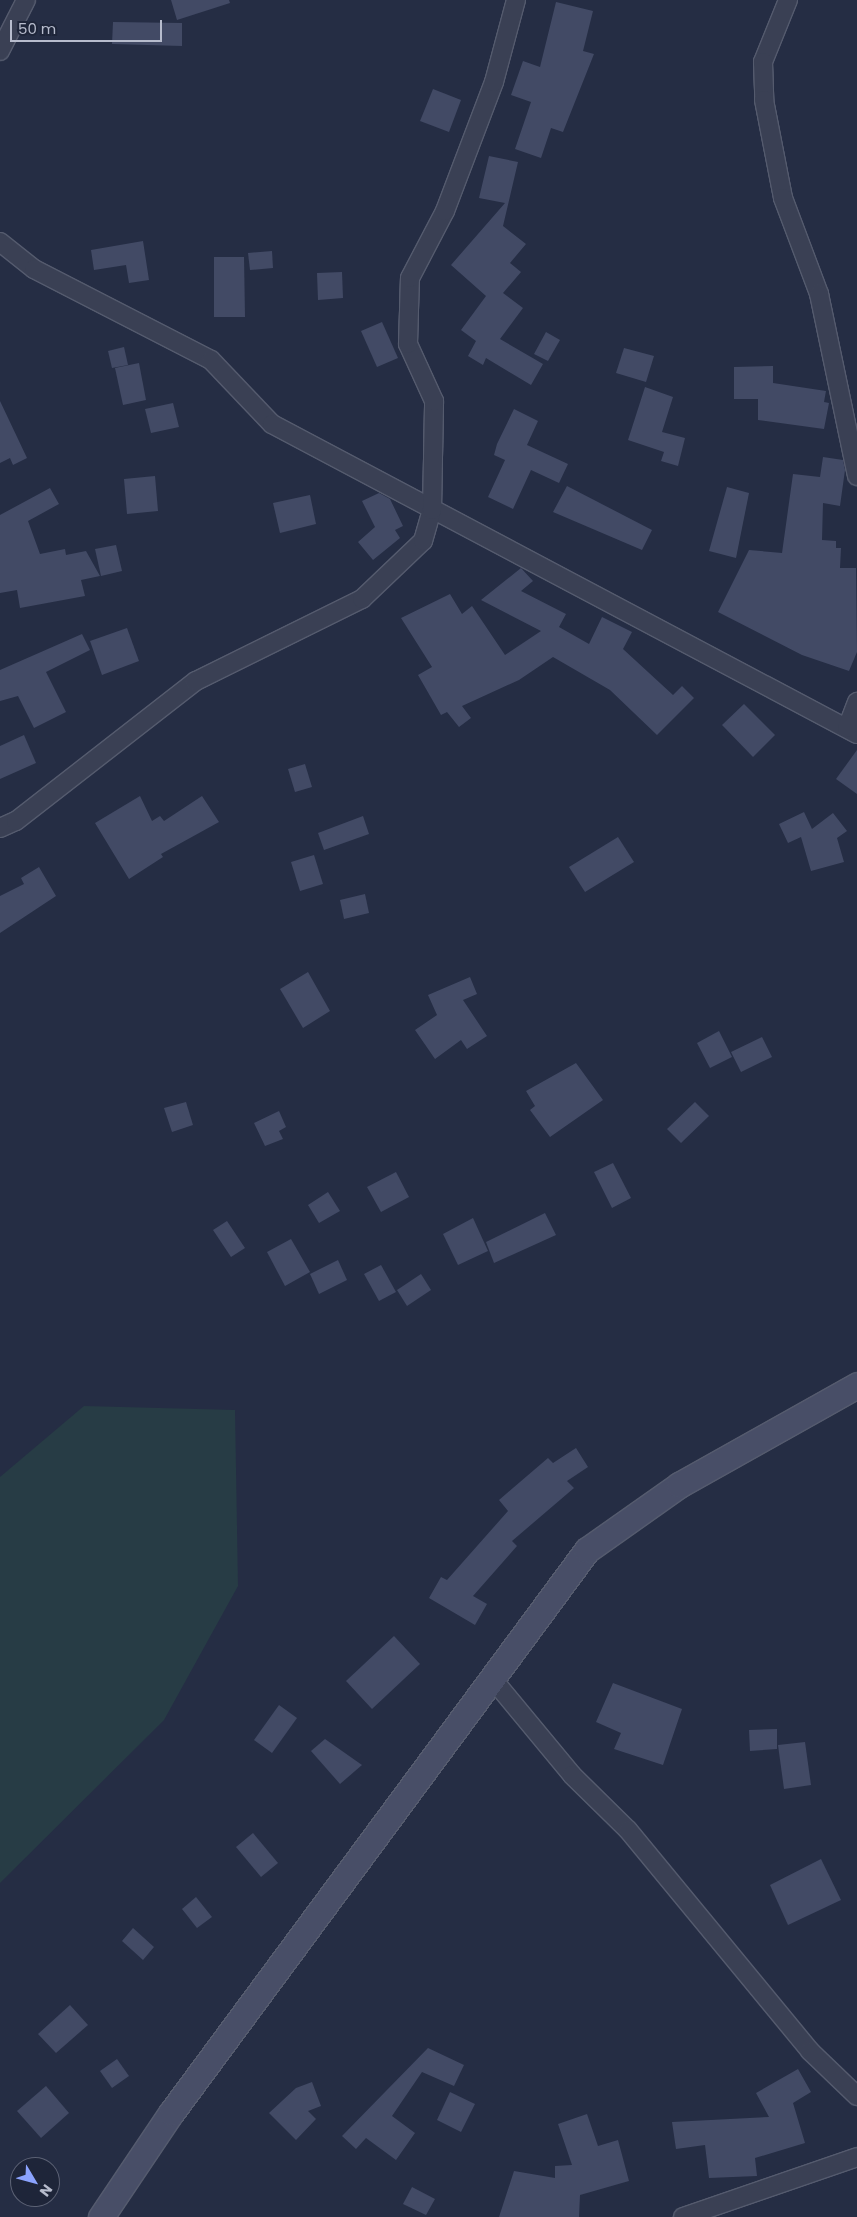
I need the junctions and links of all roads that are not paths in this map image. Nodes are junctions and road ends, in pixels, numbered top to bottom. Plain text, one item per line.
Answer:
1 (26, 0) edge
2 (516, 0) edge
3 (788, 0) edge
4 (0, 51) edge
5 (0, 242) edge
6 (857, 476) edge
7 (432, 510) junction
8 (857, 702) edge
9 (852, 731) edge
10 (0, 828) edge
11 (857, 1385) edge
12 (491, 1677) junction
13 (857, 2096) edge
14 (857, 2157) edge
15 (101, 2217) edge
16 (683, 2217) edge

1 - 4 street
2 - 7 street
3 - 6 street
5 - 7 street
7 - 9 street
7 - 10 street
8 - 9 street
11 - 12 street
12 - 13 street
12 - 15 street
14 - 16 street

